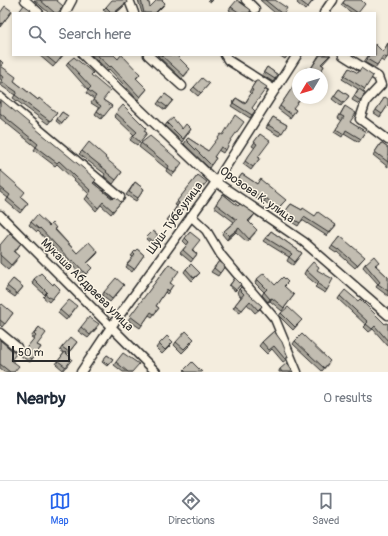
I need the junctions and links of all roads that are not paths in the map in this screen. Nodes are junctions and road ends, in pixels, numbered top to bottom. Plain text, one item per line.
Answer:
1 (25, 0) edge
2 (72, 0) edge
3 (129, 0) edge
4 (246, 0) edge
5 (333, 0) edge
6 (255, 9) dead end
7 (38, 12) edge
8 (65, 12) edge
9 (134, 12) edge
10 (325, 12) edge
11 (84, 56) edge
12 (149, 56) edge
13 (226, 56) edge
14 (296, 56) edge
15 (345, 56) edge
16 (182, 86) dead end
17 (275, 90) junction
18 (0, 96) edge
19 (388, 140) edge
20 (216, 182) junction
21 (120, 197) dead end
22 (0, 215) edge
23 (191, 216) junction
24 (388, 315) edge
25 (111, 327) junction
26 (0, 333) edge
27 (17, 347) dead end
28 (81, 372) edge
29 (156, 372) edge
30 (297, 372) edge

1 - 7 street
2 - 8 street
3 - 9 street
4 - 6 street
5 - 10 street
11 - 20 street, Орозова К. улица
12 - 16 street
13 - 17 street
14 - 17 street, Шуш-Тубе улица
15 - 19 street
17 - 20 street, Шуш-Тубе улица
18 - 21 street
20 - 23 street, Шуш-Тубе улица
20 - 24 street, Орозова К. улица
22 - 25 street, Мукаша Абдраева улица
23 - 25 street, Шуш-Тубе улица
23 - 30 street
25 - 28 street, Шуш-Тубе улица
25 - 29 street, Мукаша Абдраева улица
26 - 27 street

